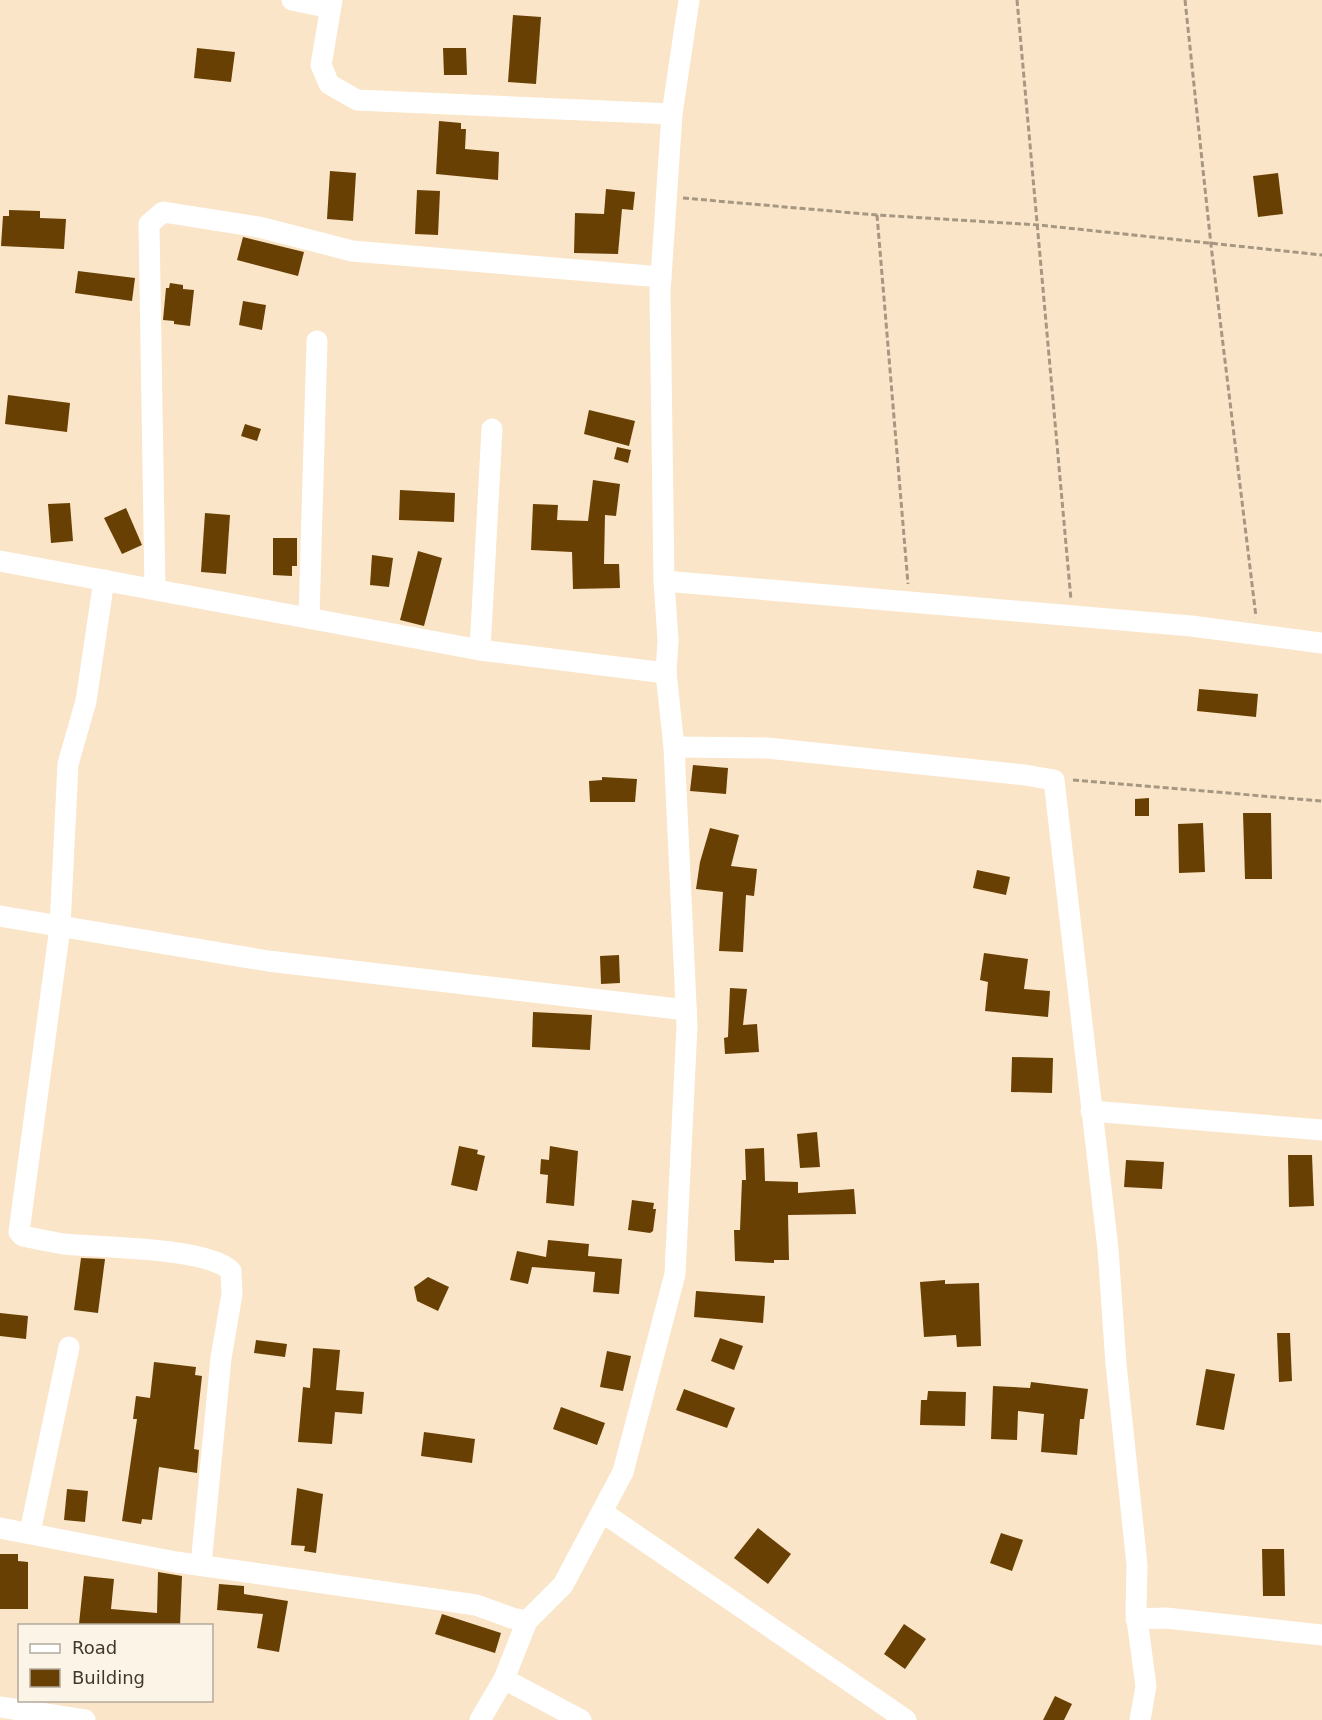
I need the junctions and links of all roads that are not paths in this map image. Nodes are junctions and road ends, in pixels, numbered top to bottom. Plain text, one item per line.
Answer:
1 (291, 0) edge
2 (690, 0) edge
3 (331, 4) edge
4 (672, 114) junction
5 (661, 277) junction
6 (317, 341) dead end
7 (492, 429) dead end
8 (0, 561) edge
9 (104, 580) junction
10 (664, 580) junction
11 (155, 589) junction
12 (309, 617) junction
13 (1322, 643) edge
14 (480, 650) junction
15 (666, 673) junction
16 (674, 747) junction
17 (0, 916) edge
18 (60, 927) junction
19 (686, 1010) junction
20 (1091, 1111) junction
21 (1322, 1130) edge
22 (69, 1347) dead end
23 (602, 1512) junction
24 (0, 1528) edge
25 (30, 1532) junction
26 (201, 1565) junction
27 (1136, 1619) junction
28 (527, 1621) junction
29 (1322, 1635) edge
30 (504, 1679) junction
31 (0, 1707) edge
32 (85, 1720) edge
33 (480, 1720) edge
34 (581, 1720) edge
35 (906, 1720) edge
36 (1140, 1720) edge

1 - 3 street
2 - 4 street
3 - 4 street
4 - 5 street
5 - 10 street
5 - 11 street
6 - 12 street
7 - 14 street
8 - 9 street
9 - 11 street
9 - 18 street
10 - 13 street
10 - 15 street
11 - 12 street
12 - 14 street
14 - 15 street
15 - 16 street
16 - 19 street
16 - 20 street
17 - 18 street
18 - 19 street
18 - 26 street
19 - 23 street
20 - 21 street
20 - 27 street
22 - 25 street
23 - 28 street
23 - 35 street
24 - 25 street
25 - 26 street
26 - 28 street
27 - 29 street
27 - 36 street
28 - 30 street
30 - 33 street
30 - 34 street
31 - 32 street

